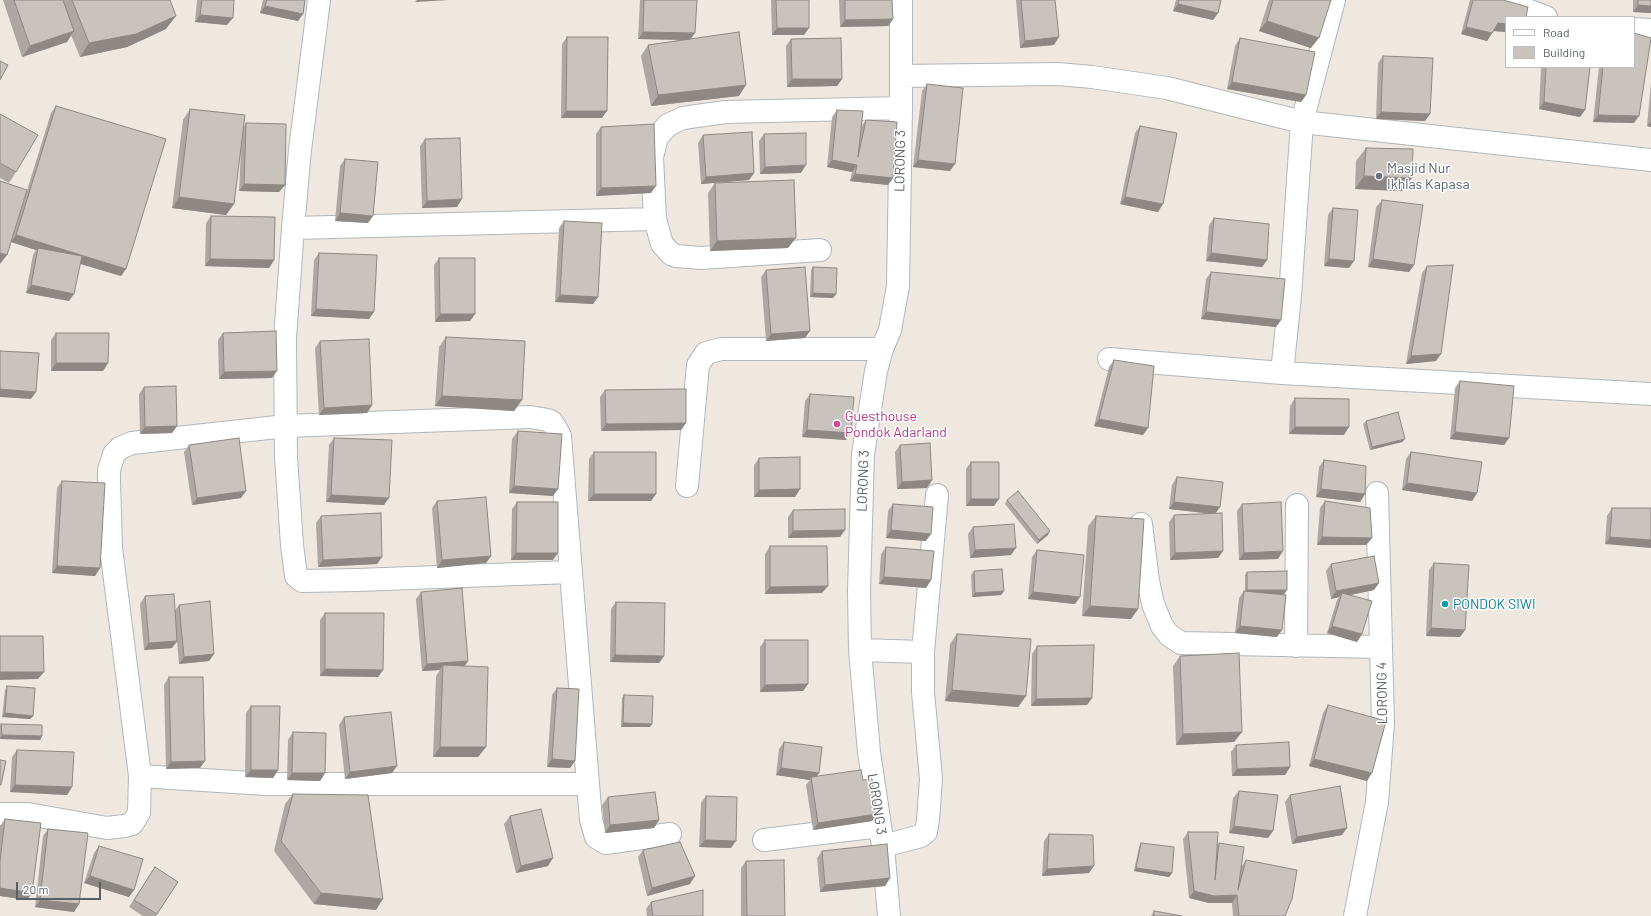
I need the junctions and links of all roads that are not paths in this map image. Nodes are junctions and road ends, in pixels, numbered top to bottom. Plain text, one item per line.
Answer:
1 (319, 0) edge
2 (901, 0) edge
3 (1334, 0) edge
4 (1500, 0) edge
5 (1543, 16) edge
6 (1635, 29) edge
7 (1651, 30) edge
8 (901, 76) junction
9 (901, 108) junction
10 (1302, 122) junction
11 (1651, 160) edge
12 (655, 219) junction
13 (292, 228) junction
14 (820, 250) dead end
15 (882, 349) junction
16 (1108, 359) dead end
17 (1282, 373) junction
18 (1651, 394) edge
19 (286, 426) junction
20 (688, 486) dead end
21 (1377, 493) dead end
22 (937, 495) dead end
23 (1297, 505) dead end
24 (1141, 524) edge
25 (571, 572) junction
26 (1296, 646) junction
27 (1381, 647) junction
28 (860, 650) junction
29 (923, 652) junction
30 (140, 776) junction
31 (588, 784) junction
32 (0, 814) edge
33 (670, 834) dead end
34 (882, 836) junction
35 (764, 840) dead end
36 (889, 916) edge
37 (1355, 916) edge

1 - 13 street
2 - 8 street, LORONG 3
3 - 10 street
4 - 5 street
6 - 7 street
8 - 9 street, LORONG 3
8 - 10 street
9 - 12 street
9 - 15 street, LORONG 3
10 - 11 street
10 - 17 street
12 - 13 street
12 - 14 street
13 - 19 street
15 - 20 street
15 - 28 street, LORONG 3
16 - 17 street
17 - 18 street
19 - 25 street
19 - 25 street
19 - 30 street
21 - 27 street, LORONG 4
22 - 29 street
23 - 26 street
24 - 26 street
25 - 31 street
26 - 27 street
27 - 37 street, LORONG 4
28 - 29 street
28 - 34 street, LORONG 3
29 - 34 street
30 - 31 street
30 - 32 street
31 - 33 street
34 - 35 street
34 - 36 street, LORONG 3

